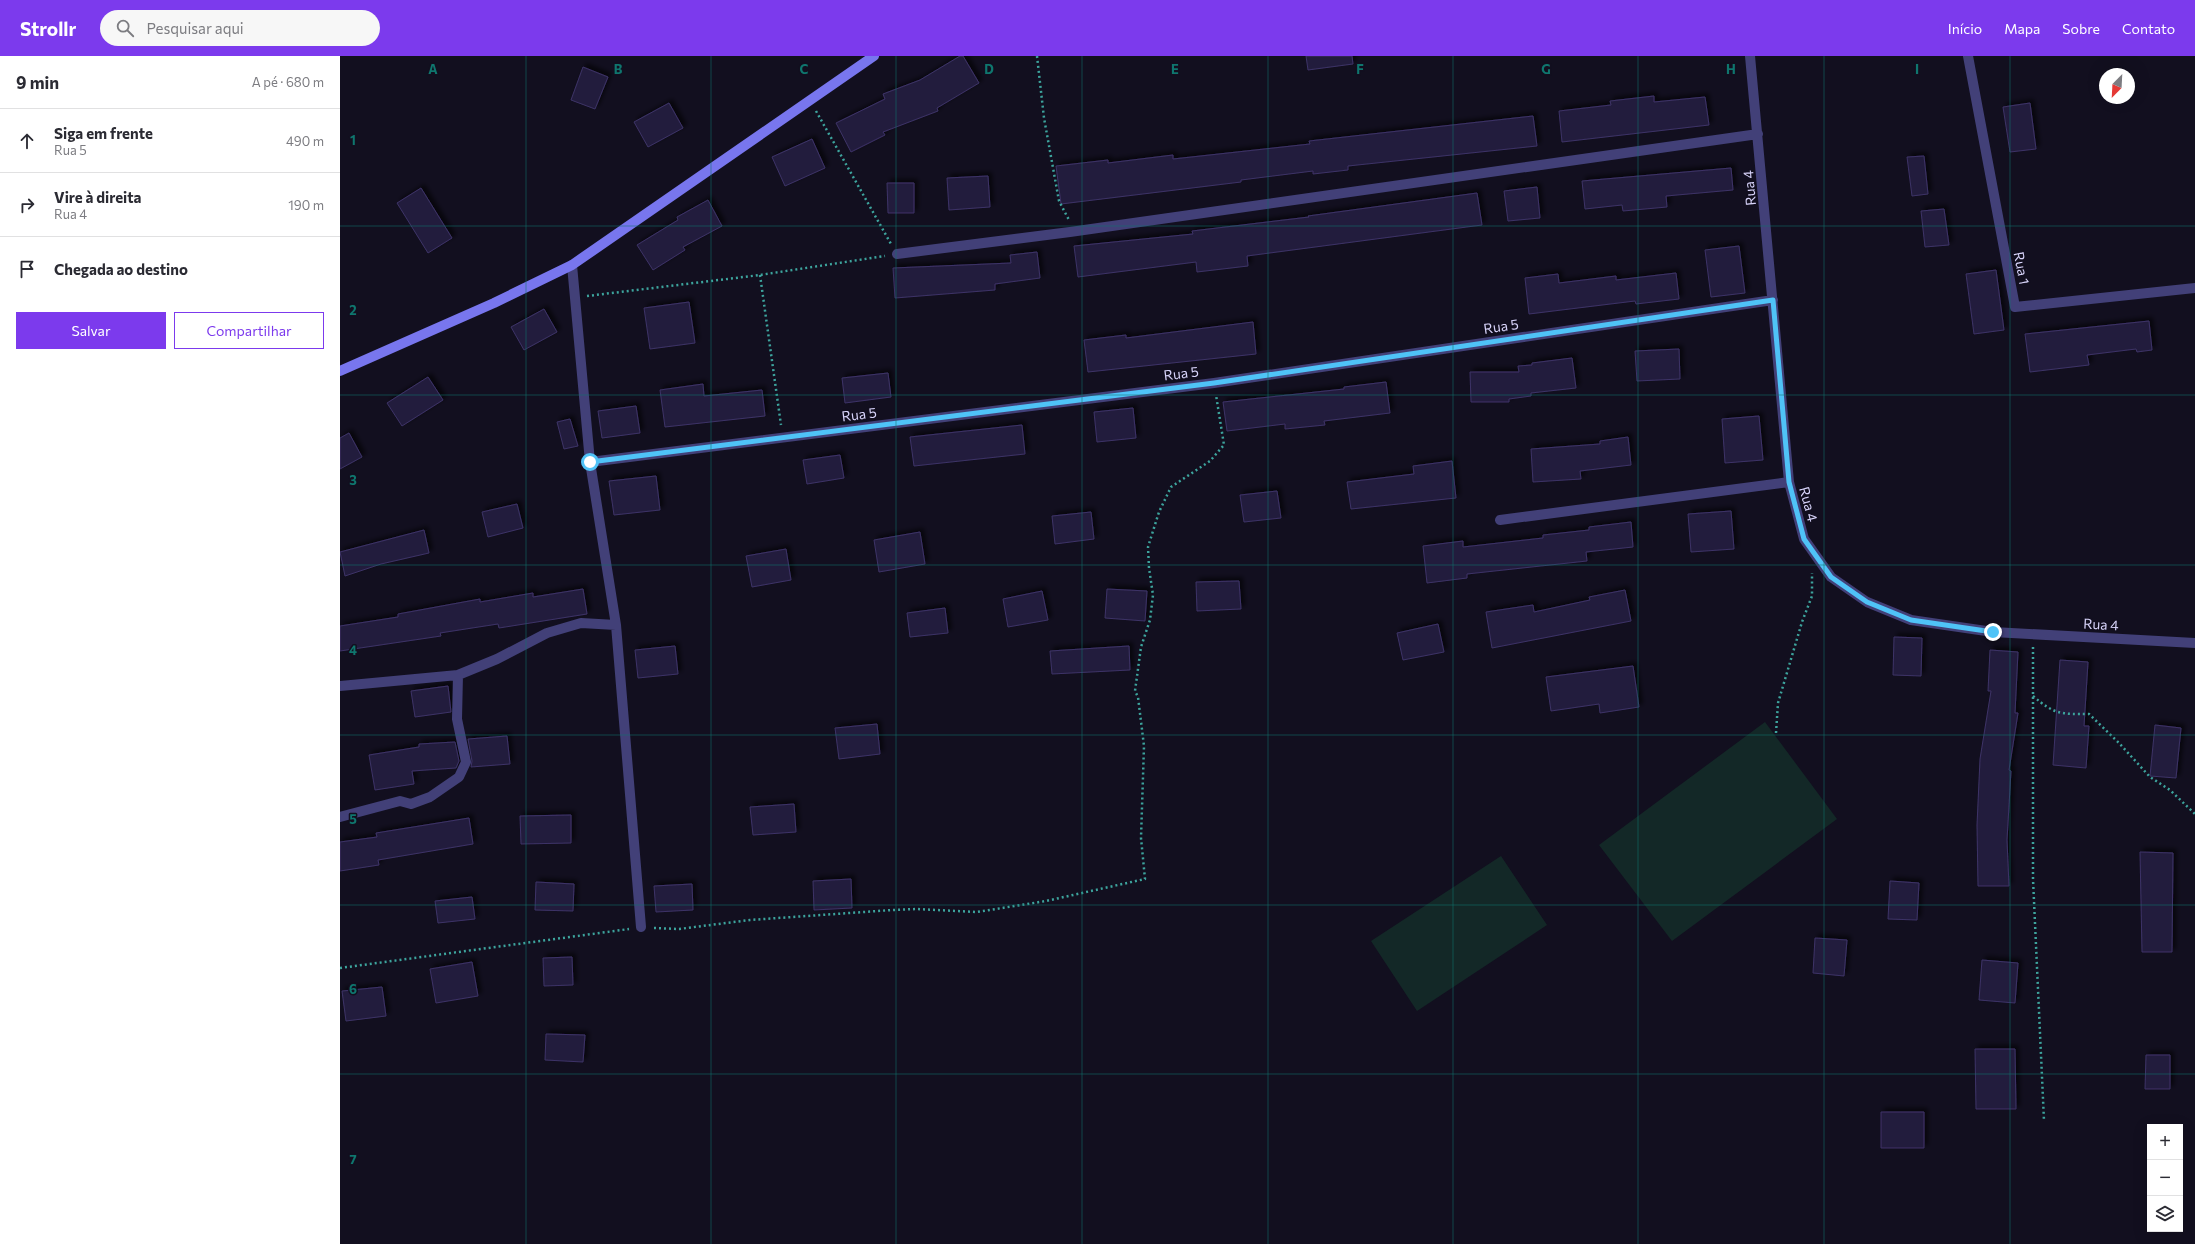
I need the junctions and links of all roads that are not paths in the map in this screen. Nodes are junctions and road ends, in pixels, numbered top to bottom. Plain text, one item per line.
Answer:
1 (874, 56) edge
2 (1750, 56) edge
3 (1968, 56) edge
4 (1758, 134) junction
5 (897, 254) road end
6 (572, 265) junction
7 (2195, 288) edge
8 (1773, 300) junction
9 (340, 371) edge
10 (590, 462) junction
11 (1789, 482) junction
12 (1500, 520) dead end
13 (616, 625) junction
14 (2195, 643) edge
15 (458, 675) junction
16 (340, 686) edge
17 (340, 817) edge
18 (641, 927) road end

1 - 6 street
2 - 4 street, Rua 4
3 - 7 street, Rua 1
4 - 5 street
4 - 8 street, Rua 4
6 - 9 street
6 - 10 street
8 - 10 street, Rua 5
8 - 11 street, Rua 4
10 - 13 street
11 - 12 street
11 - 14 street, Rua 4
13 - 15 street
13 - 18 street
15 - 16 street
15 - 17 street

